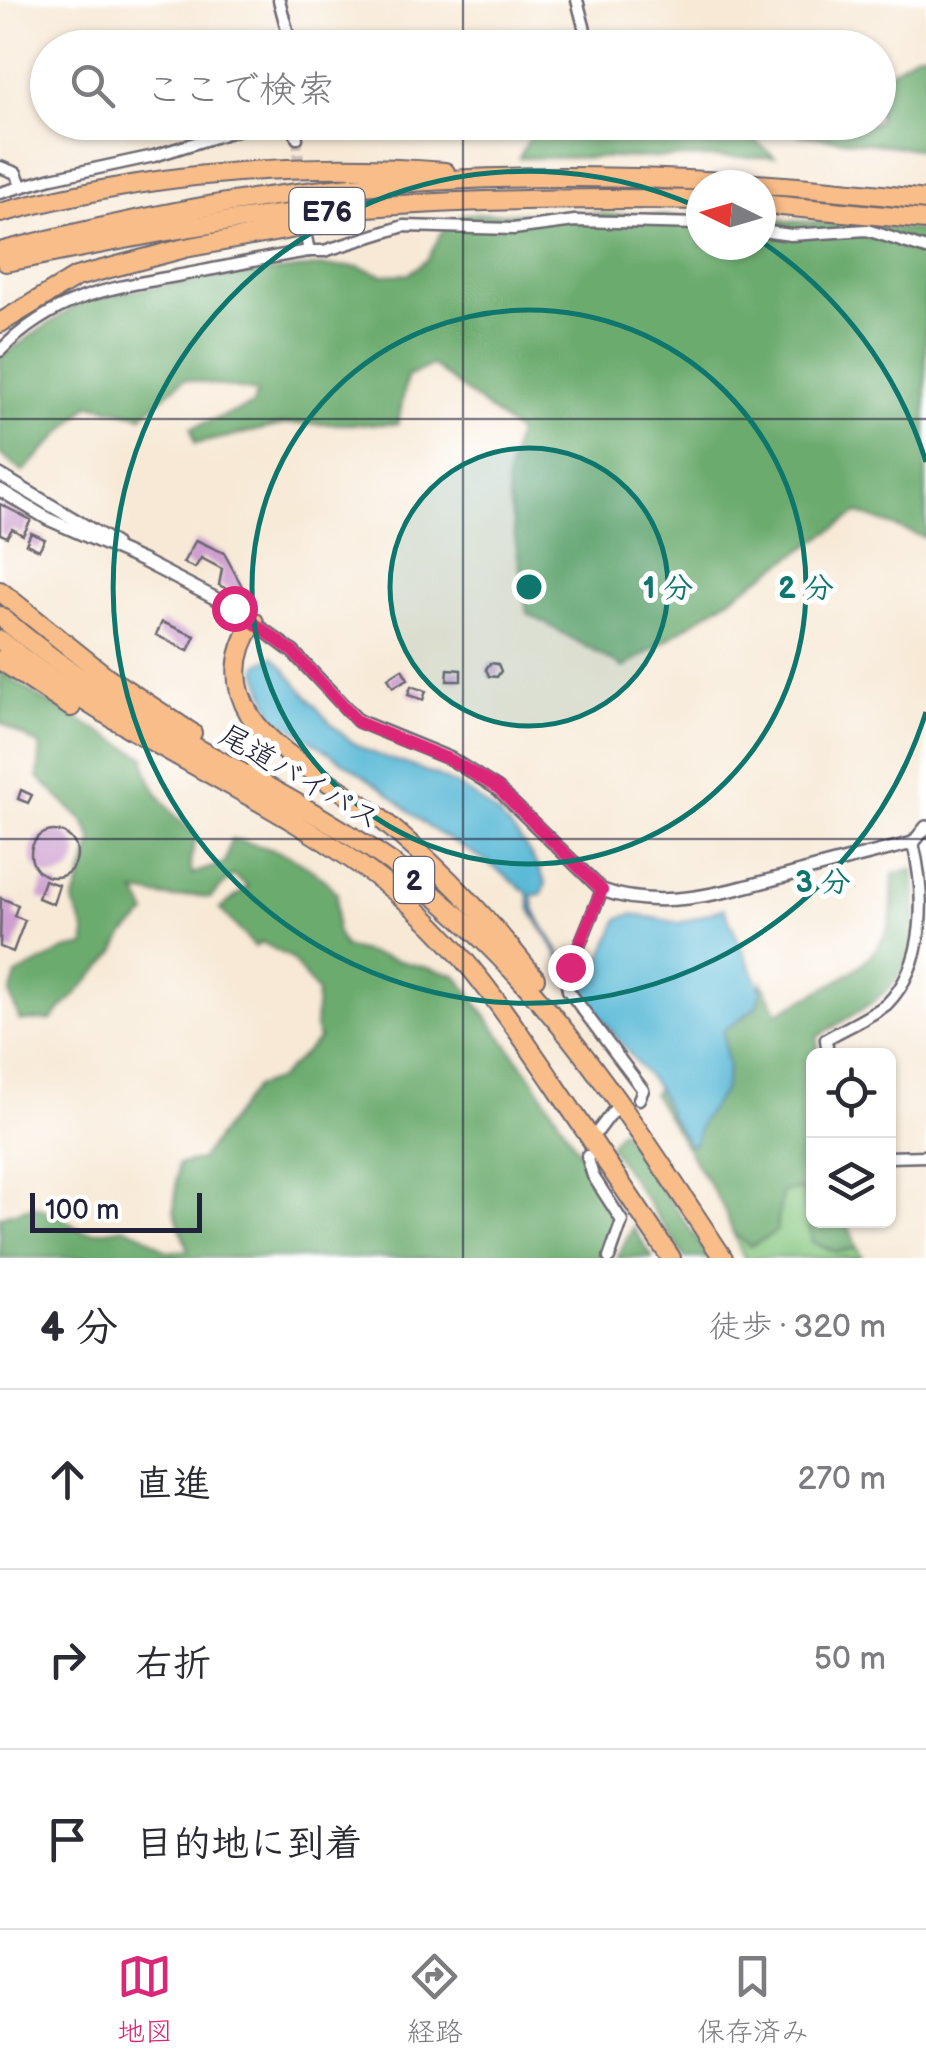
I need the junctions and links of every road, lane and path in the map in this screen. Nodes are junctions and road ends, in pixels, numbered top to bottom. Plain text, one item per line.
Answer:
1 (279, 0) edge
2 (578, 0) edge
3 (287, 30) edge
4 (585, 30) edge
5 (205, 140) edge
6 (0, 167) edge
7 (520, 178) junction
8 (21, 186) junction
9 (0, 193) edge
10 (519, 199) junction
11 (686, 200) edge
12 (926, 200) edge
13 (776, 205) edge
14 (0, 213) edge
15 (926, 220) edge
16 (686, 224) edge
17 (776, 234) edge
18 (306, 237) dead end
19 (926, 249) edge
20 (310, 250) junction
21 (0, 252) edge
22 (0, 263) edge
23 (0, 323) edge
24 (0, 351) edge
25 (0, 475) edge
26 (0, 490) edge
27 (143, 561) junction
28 (0, 591) edge
29 (0, 616) edge
30 (254, 622) junction
31 (0, 640) edge
32 (0, 660) edge
33 (263, 805) junction
34 (926, 827) edge
35 (914, 843) junction
36 (602, 890) junction
37 (484, 940) junction
38 (827, 1048) edge
39 (639, 1099) dead end
40 (613, 1112) dead end
41 (598, 1131) dead end
42 (586, 1156) dead end
43 (926, 1156) edge
44 (896, 1157) edge
45 (688, 1204) junction
46 (609, 1258) edge
47 (671, 1258) edge
48 (723, 1258) edge

1 - 3 street
2 - 4 street
5 - 8 street
6 - 8 street
7 - 12 highway, E76
7 - 14 highway
7 - 21 highway, E76
8 - 9 street
10 - 11 highway, E76
10 - 22 highway, E76
10 - 23 highway
13 - 15 highway
16 - 20 street
17 - 19 street
18 - 20 street
20 - 24 street
25 - 27 street
26 - 27 street
27 - 30 street
28 - 37 highway
29 - 37 highway, 尾道バイパス / 2
30 - 36 street
30 - 45 highway
31 - 33 highway, 尾道バイパス / 2
32 - 33 highway
33 - 47 highway, 尾道バイパス / 2
34 - 35 street
35 - 36 street
35 - 38 street
36 - 39 street
37 - 45 highway, 尾道バイパス / 2
40 - 41 street
42 - 46 street
43 - 44 street
45 - 48 highway, 尾道バイパス / 2

